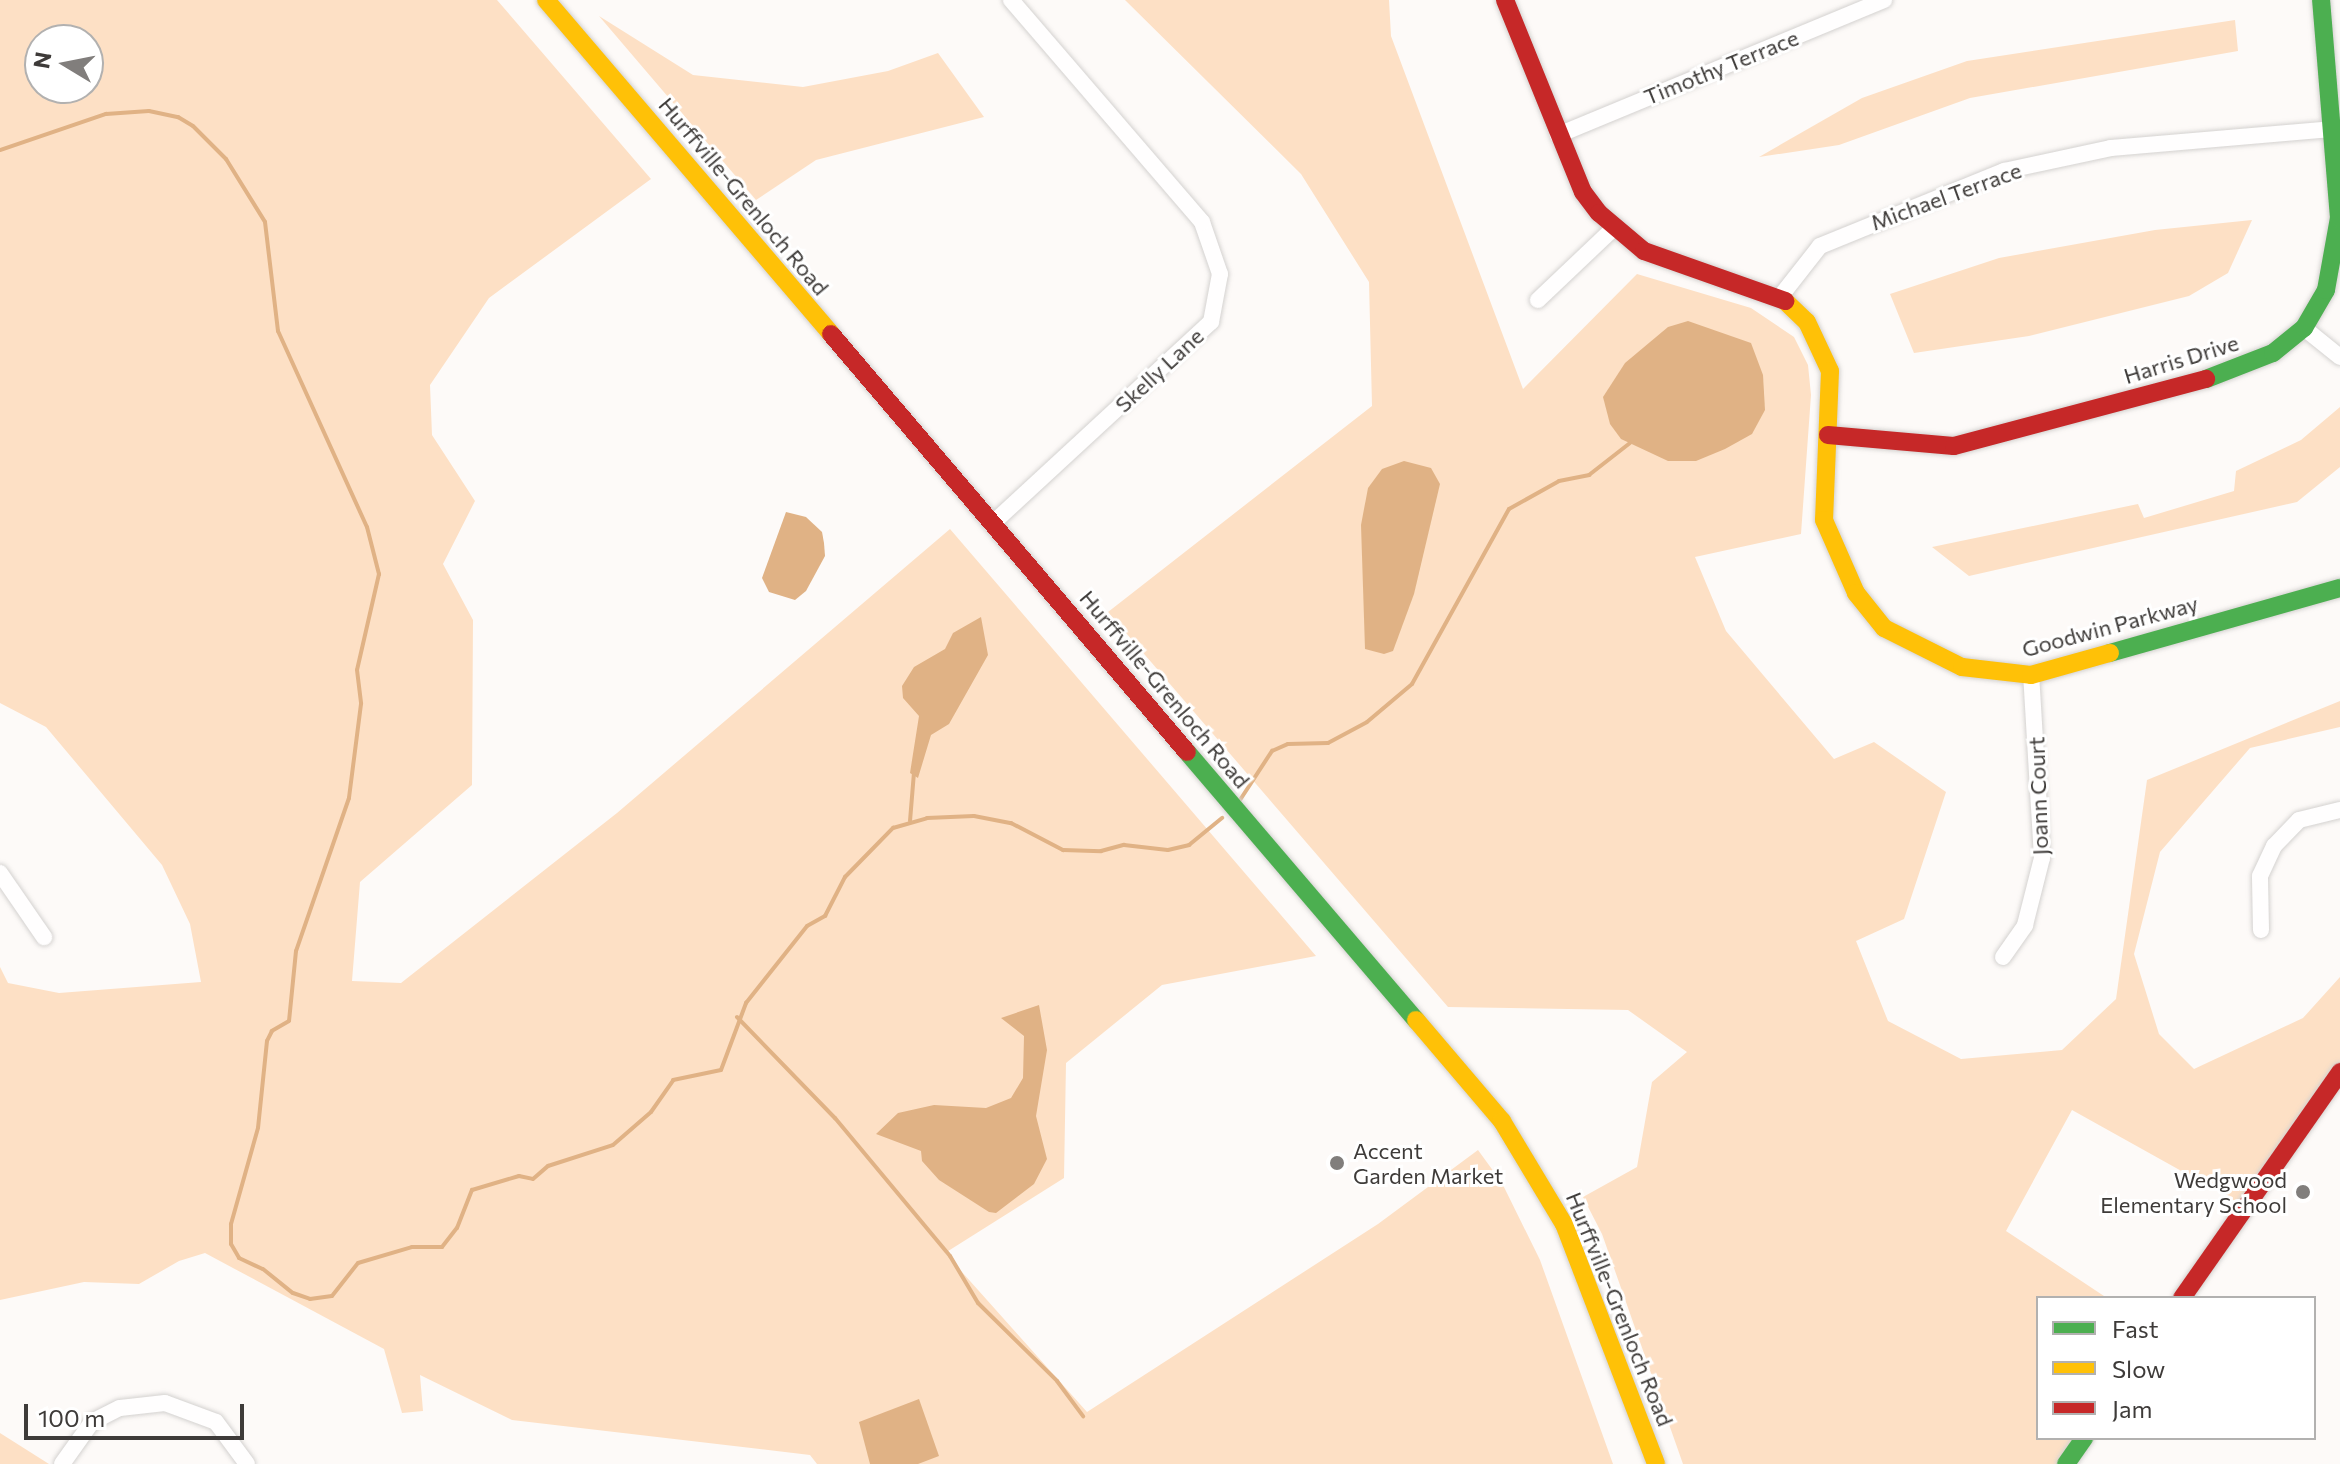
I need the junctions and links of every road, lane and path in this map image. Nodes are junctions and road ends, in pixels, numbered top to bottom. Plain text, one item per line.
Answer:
1 (546, 0) edge
2 (1011, 0) edge
3 (1505, 0) edge
4 (1884, 0) edge
5 (2321, 0) edge
6 (2331, 129) junction
7 (1558, 135) junction
8 (1615, 227) junction
9 (1780, 297) junction
10 (1538, 300) dead end
11 (2304, 328) junction
12 (2340, 357) edge
13 (1828, 435) junction
14 (992, 524) junction
15 (2340, 588) edge
16 (2031, 675) junction
17 (2340, 810) edge
18 (0, 873) edge
19 (2261, 930) dead end
20 (44, 937) dead end
21 (2003, 957) dead end
22 (2340, 1072) edge
23 (2183, 1296) edge
24 (2083, 1440) edge
25 (62, 1464) edge
26 (247, 1464) edge
27 (1656, 1464) edge
28 (2066, 1464) edge

1 - 14 street, Hurffville-Grenloch Road
2 - 14 street, Skelly Lane
3 - 7 street, Goodwin Parkway
4 - 7 street, Timothy Terrace
5 - 6 street, Harris Drive
6 - 9 street, Michael Terrace
6 - 11 street, Harris Drive
7 - 8 street, Goodwin Parkway
8 - 9 street, Goodwin Parkway
8 - 10 street
9 - 13 street, Goodwin Parkway
11 - 12 street
11 - 13 street, Harris Drive
13 - 16 street, Goodwin Parkway
14 - 27 street, Hurffville-Grenloch Road
15 - 16 street, Goodwin Parkway
16 - 21 street, Joann Court
17 - 19 street
18 - 20 street
22 - 23 street
24 - 28 street
25 - 26 street

